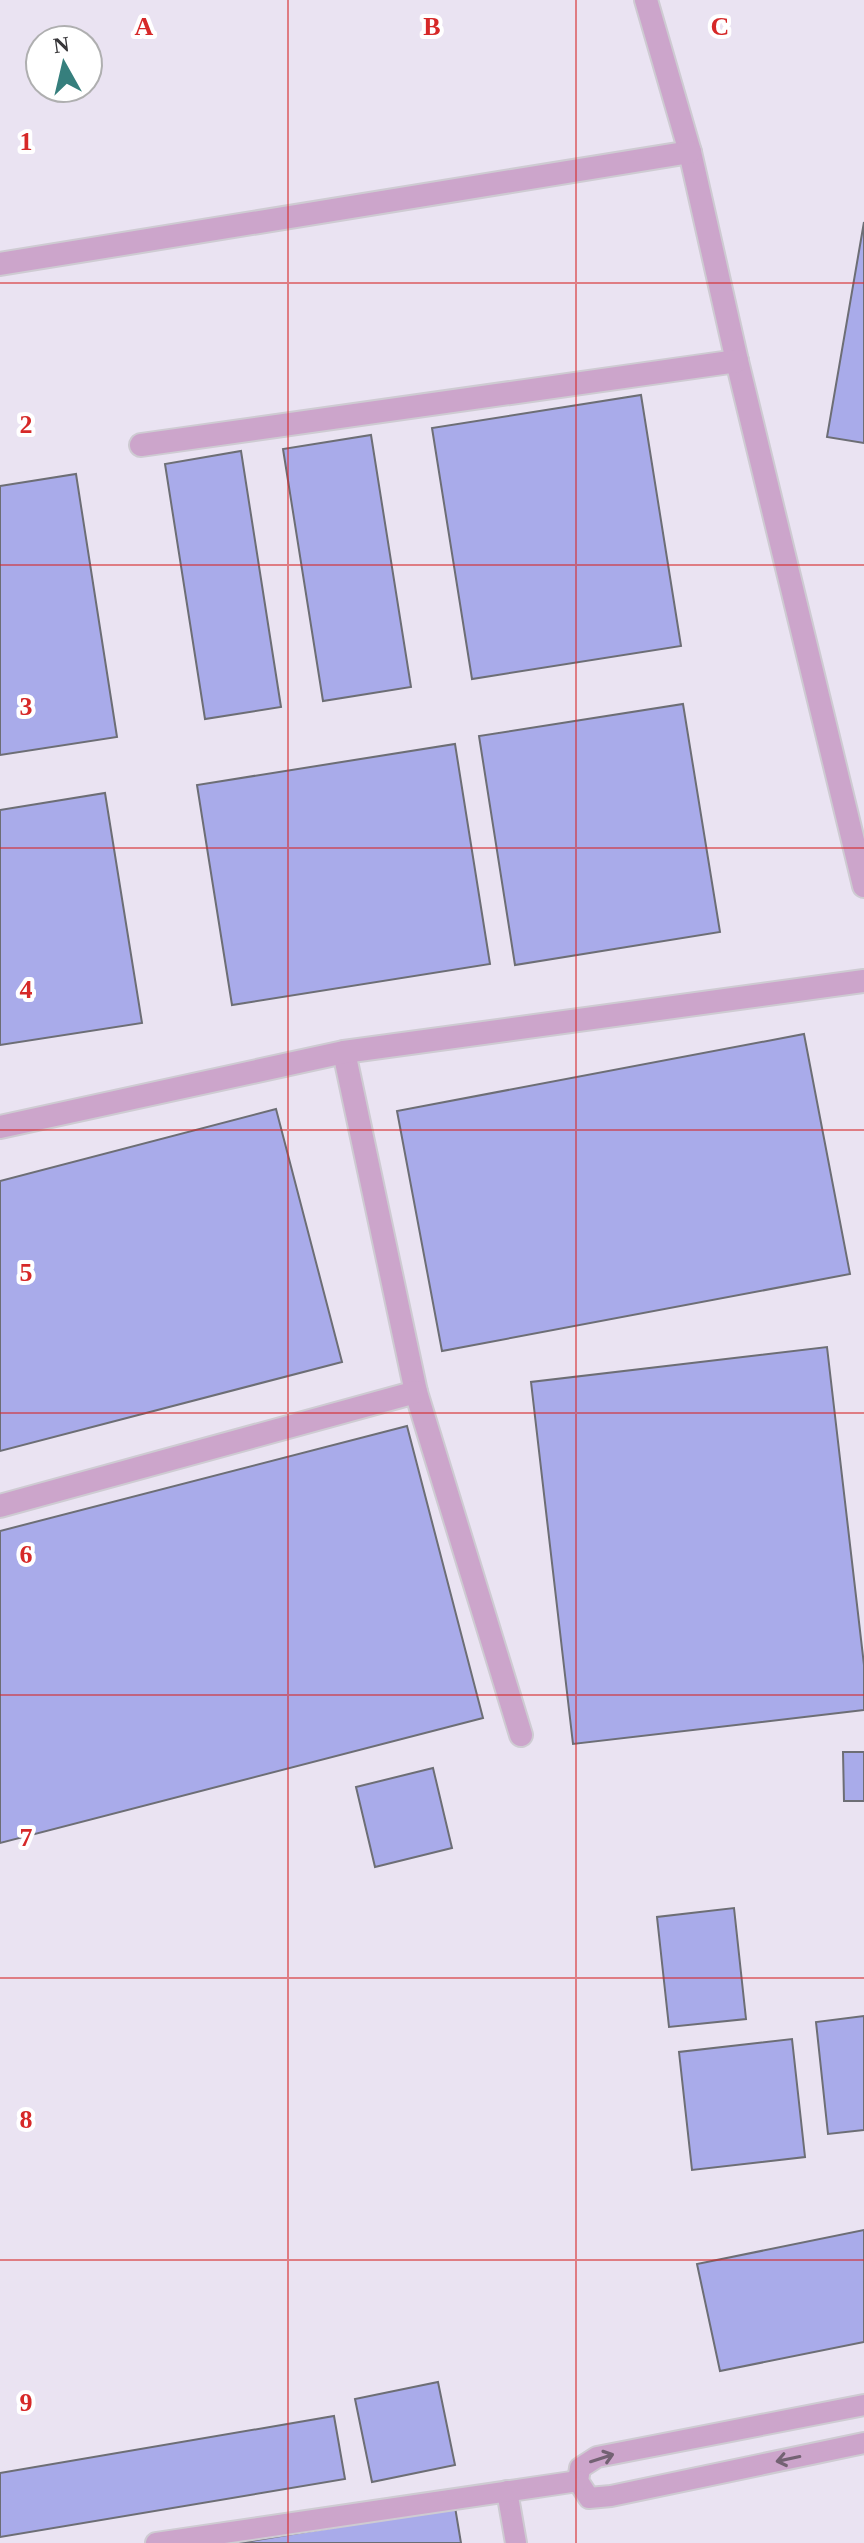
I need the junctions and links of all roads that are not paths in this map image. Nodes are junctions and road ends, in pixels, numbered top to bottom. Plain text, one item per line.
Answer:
1 (646, 0) edge
2 (690, 152) junction
3 (0, 264) edge
4 (737, 361) junction
5 (141, 445) dead end
6 (864, 886) edge
7 (864, 981) edge
8 (344, 1052) junction
9 (0, 1127) edge
10 (416, 1392) junction
11 (0, 1506) edge
12 (521, 1735) dead end
13 (864, 2405) edge
14 (864, 2443) edge
15 (578, 2481) junction
16 (507, 2491) junction
17 (156, 2543) edge
18 (516, 2543) edge

1 - 2 street
2 - 3 street
2 - 4 street
4 - 5 street
4 - 6 street
7 - 8 street
8 - 9 street
8 - 10 street
10 - 11 street
10 - 12 street
15 -> 13 lane
14 -> 15 lane
15 - 16 lane
16 - 17 lane
16 - 18 lane

